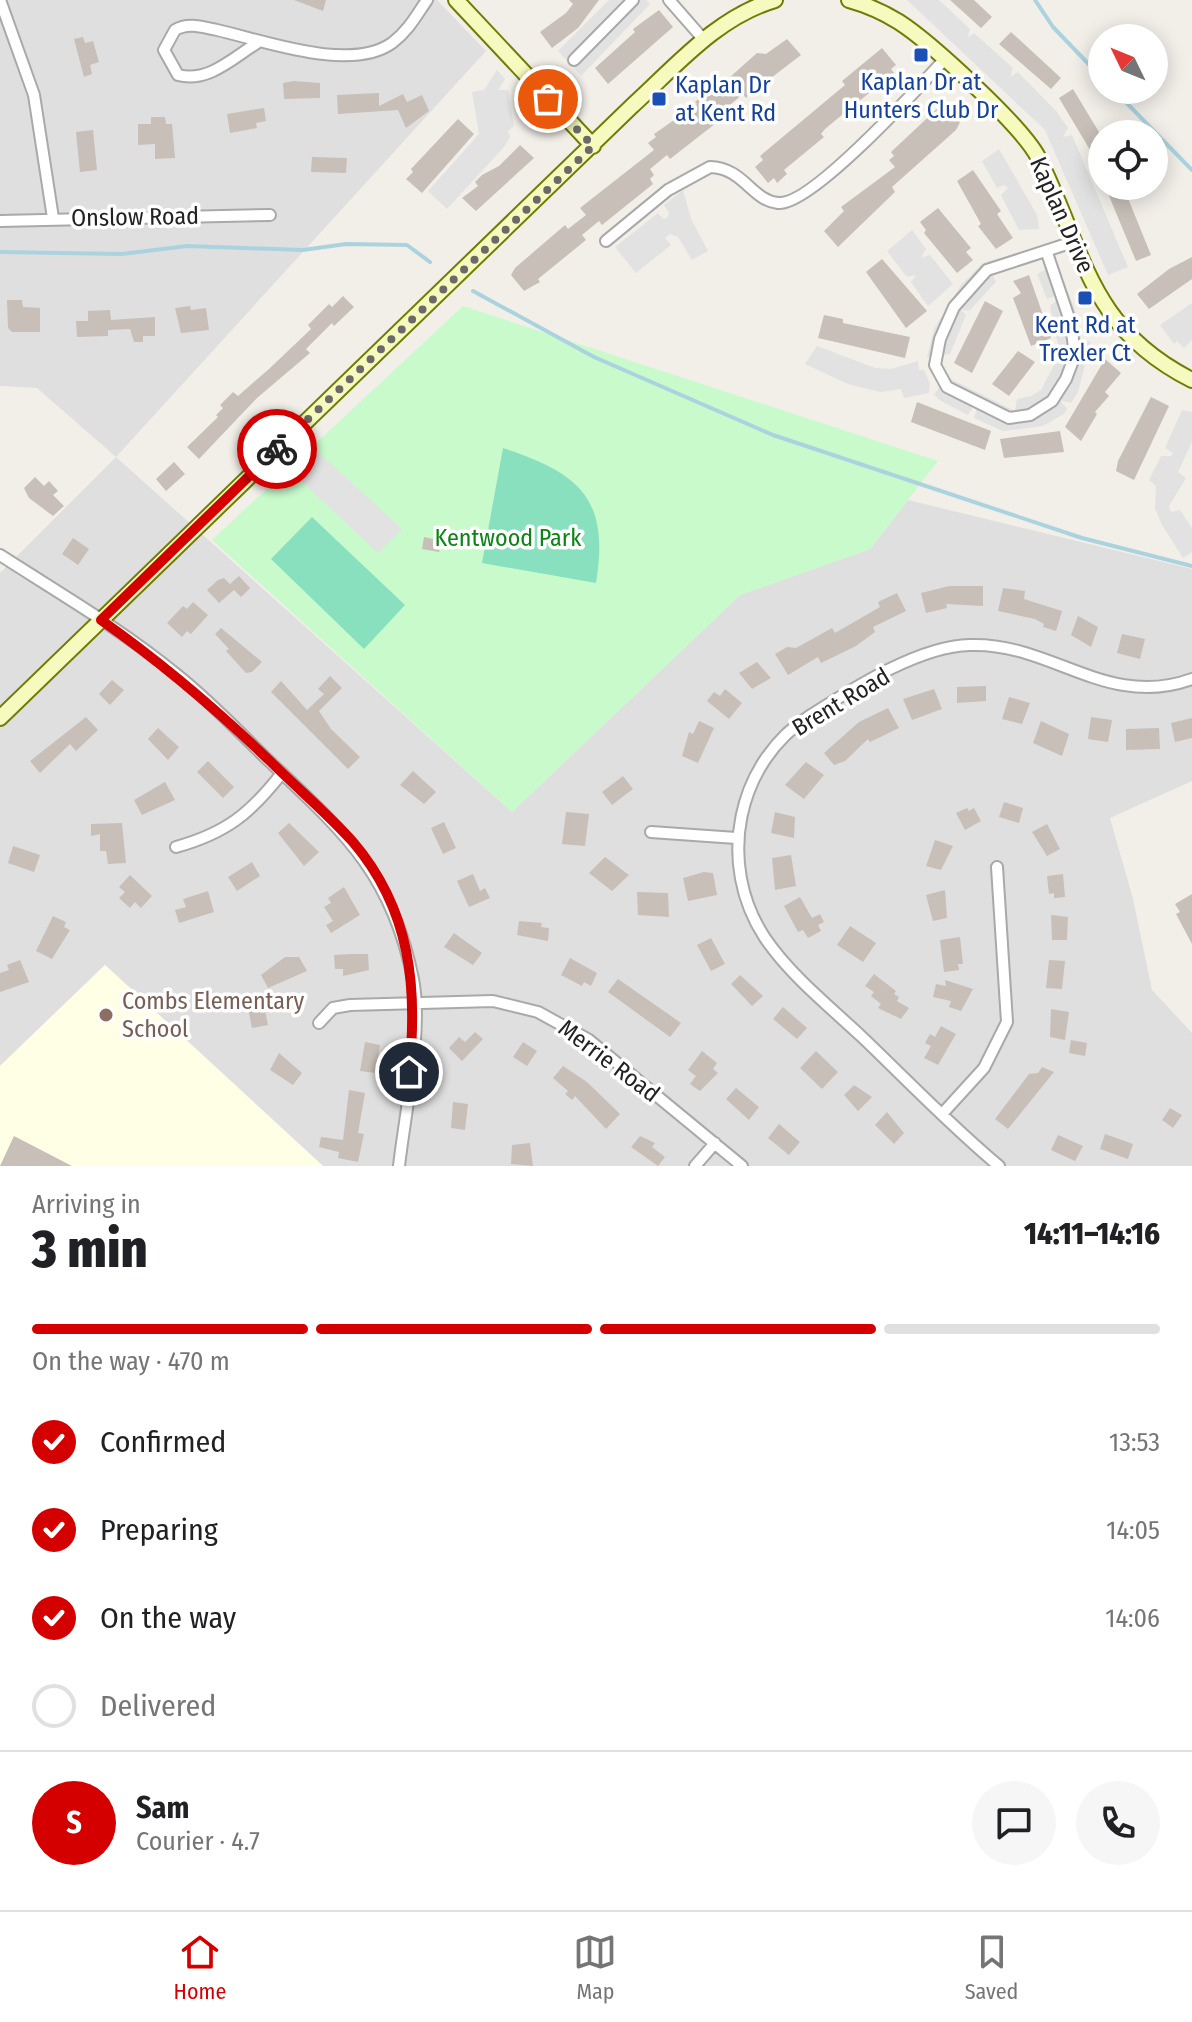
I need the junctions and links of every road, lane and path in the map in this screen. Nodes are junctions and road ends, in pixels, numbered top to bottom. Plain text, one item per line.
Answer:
1 (0, 0) edge
2 (427, 0) edge
3 (456, 0) edge
4 (633, 0) edge
5 (669, 0) edge
6 (775, 0) edge
7 (849, 0) edge
8 (875, 4) edge
9 (704, 40) junction
10 (257, 43) junction
11 (574, 60) dead end
12 (944, 60) junction
13 (593, 146) junction
14 (270, 215) dead end
15 (53, 218) junction
16 (0, 221) edge
17 (606, 241) dead end
18 (1073, 242) junction
19 (1047, 253) junction
20 (1192, 380) edge
21 (0, 555) edge
22 (101, 620) junction
23 (1192, 679) edge
24 (0, 718) edge
25 (282, 773) junction
26 (651, 832) dead end
27 (736, 838) junction
28 (176, 847) dead end
29 (997, 867) dead end
30 (415, 1003) junction
31 (319, 1023) dead end
32 (943, 1113) junction
33 (715, 1143) junction
34 (399, 1166) edge
35 (695, 1166) edge
36 (742, 1166) edge
37 (999, 1166) edge

1 - 15 street
2 - 10 street
3 - 13 street
4 - 11 street
5 - 9 street
6 - 9 street
7 - 8 street, Kaplan Drive
8 - 12 street, Kaplan Drive
9 - 13 street
10 - 10 street
12 - 17 street
12 - 18 street, Kaplan Drive
13 - 22 street
14 - 15 street, Onslow Road
15 - 16 street, Onslow Road
18 - 19 street
18 - 20 street, Kaplan Drive
19 - 19 street
21 - 22 street
22 - 24 street
22 - 25 street
23 - 27 street, Brent Road
25 - 28 street
25 - 30 street
26 - 27 street
27 - 32 street, Brent Road
29 - 32 street
30 - 31 street, Merrie Road
30 - 33 street, Merrie Road
30 - 34 street
32 - 37 street, Brent Road
33 - 35 street
33 - 36 street, Merrie Road

